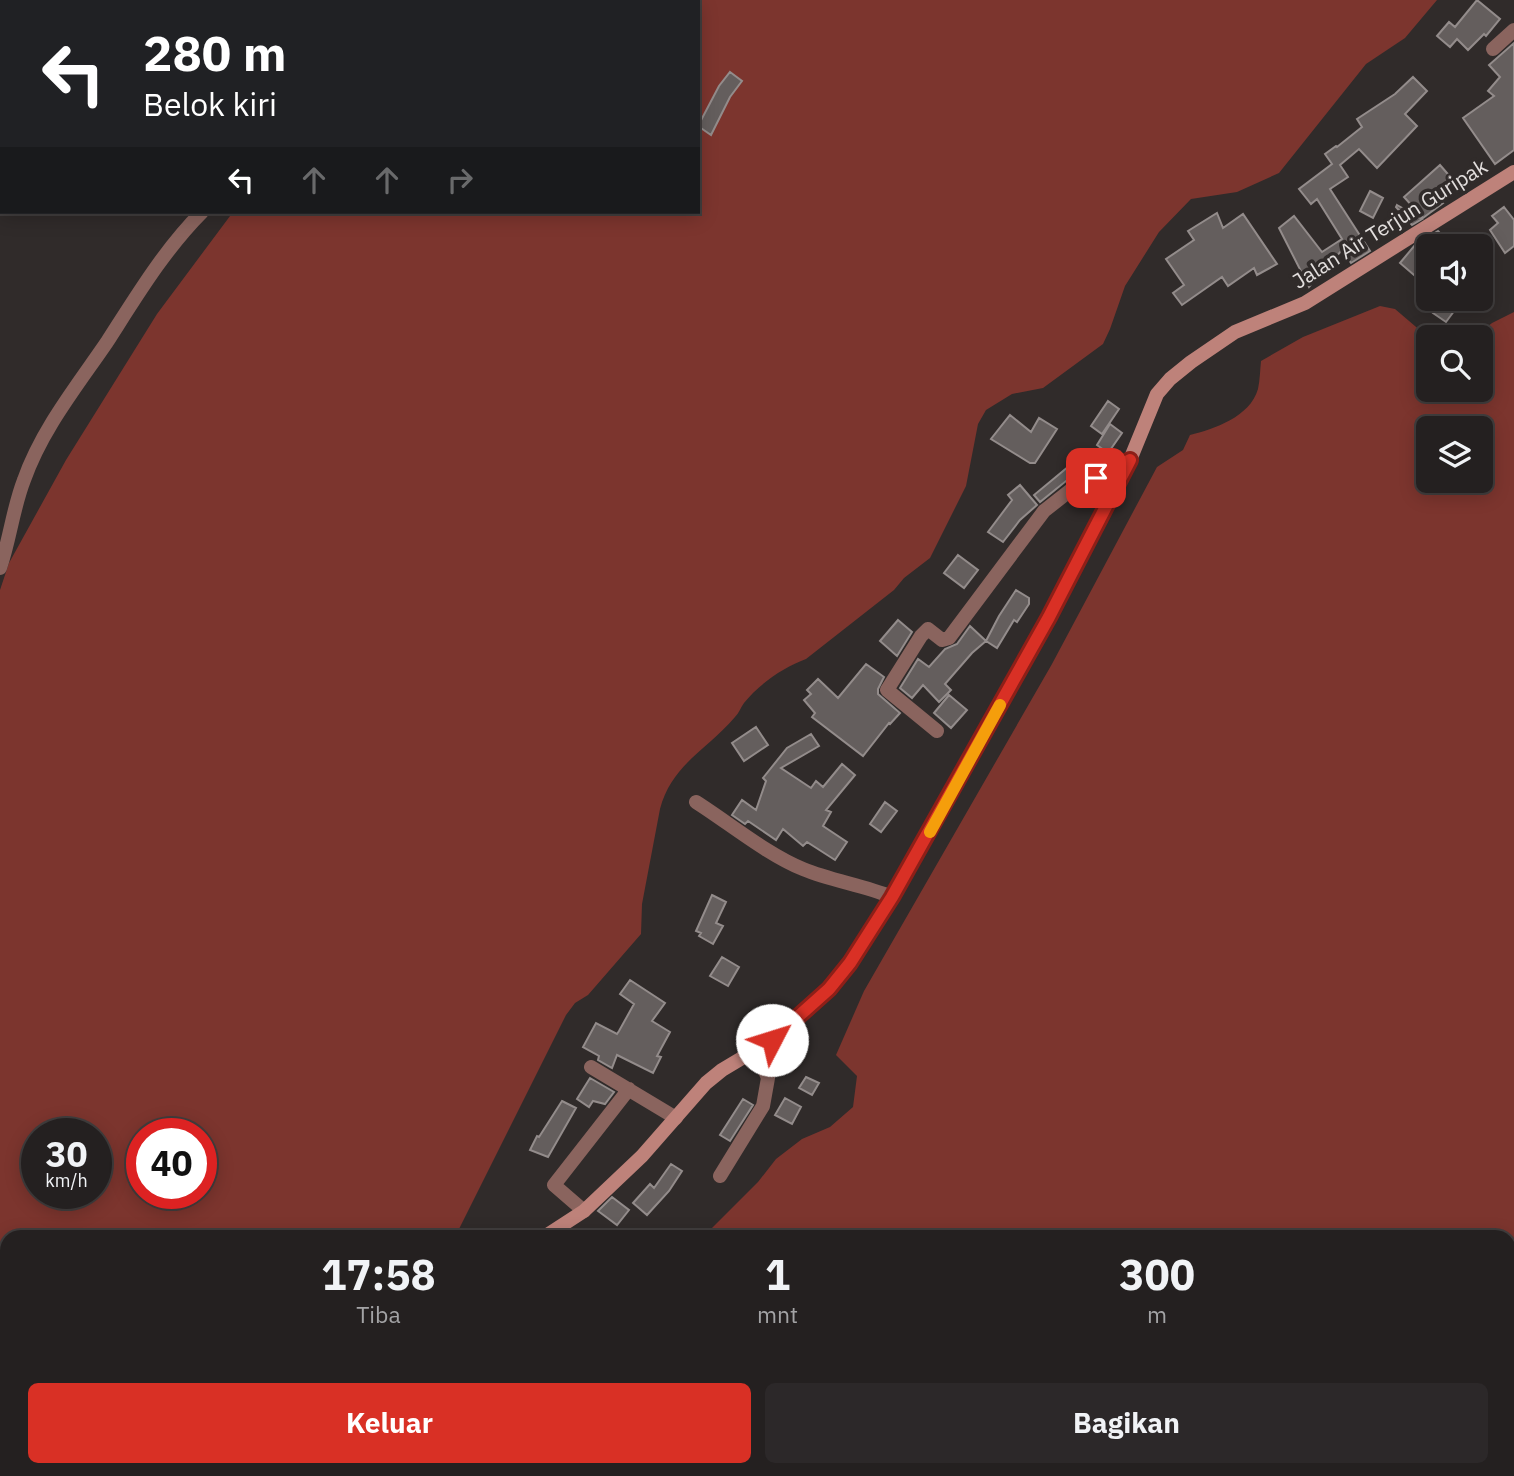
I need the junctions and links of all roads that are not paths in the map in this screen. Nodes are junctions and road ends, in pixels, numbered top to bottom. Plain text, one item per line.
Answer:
1 (1514, 30) edge
2 (1493, 50) dead end
3 (1514, 172) edge
4 (200, 214) edge
5 (1130, 460) junction
6 (0, 568) edge
7 (937, 731) dead end
8 (696, 802) dead end
9 (892, 897) junction
10 (756, 1051) junction
11 (591, 1067) dead end
12 (629, 1089) junction
13 (676, 1118) junction
14 (719, 1176) dead end
15 (584, 1211) junction
16 (555, 1230) edge

1 - 2 street
3 - 5 street, Jalan Air Terjun Guripak
4 - 6 street
5 - 7 street
5 - 9 street, Jalan Air Terjun Guripak
8 - 9 street
9 - 10 street, Jalan Air Terjun Guripak
10 - 13 street, Jalan Air Terjun Guripak
10 - 14 street
11 - 12 street
12 - 13 street
12 - 15 street
13 - 15 street, Jalan Air Terjun Guripak
15 - 16 street, Jalan Air Terjun Guripak

